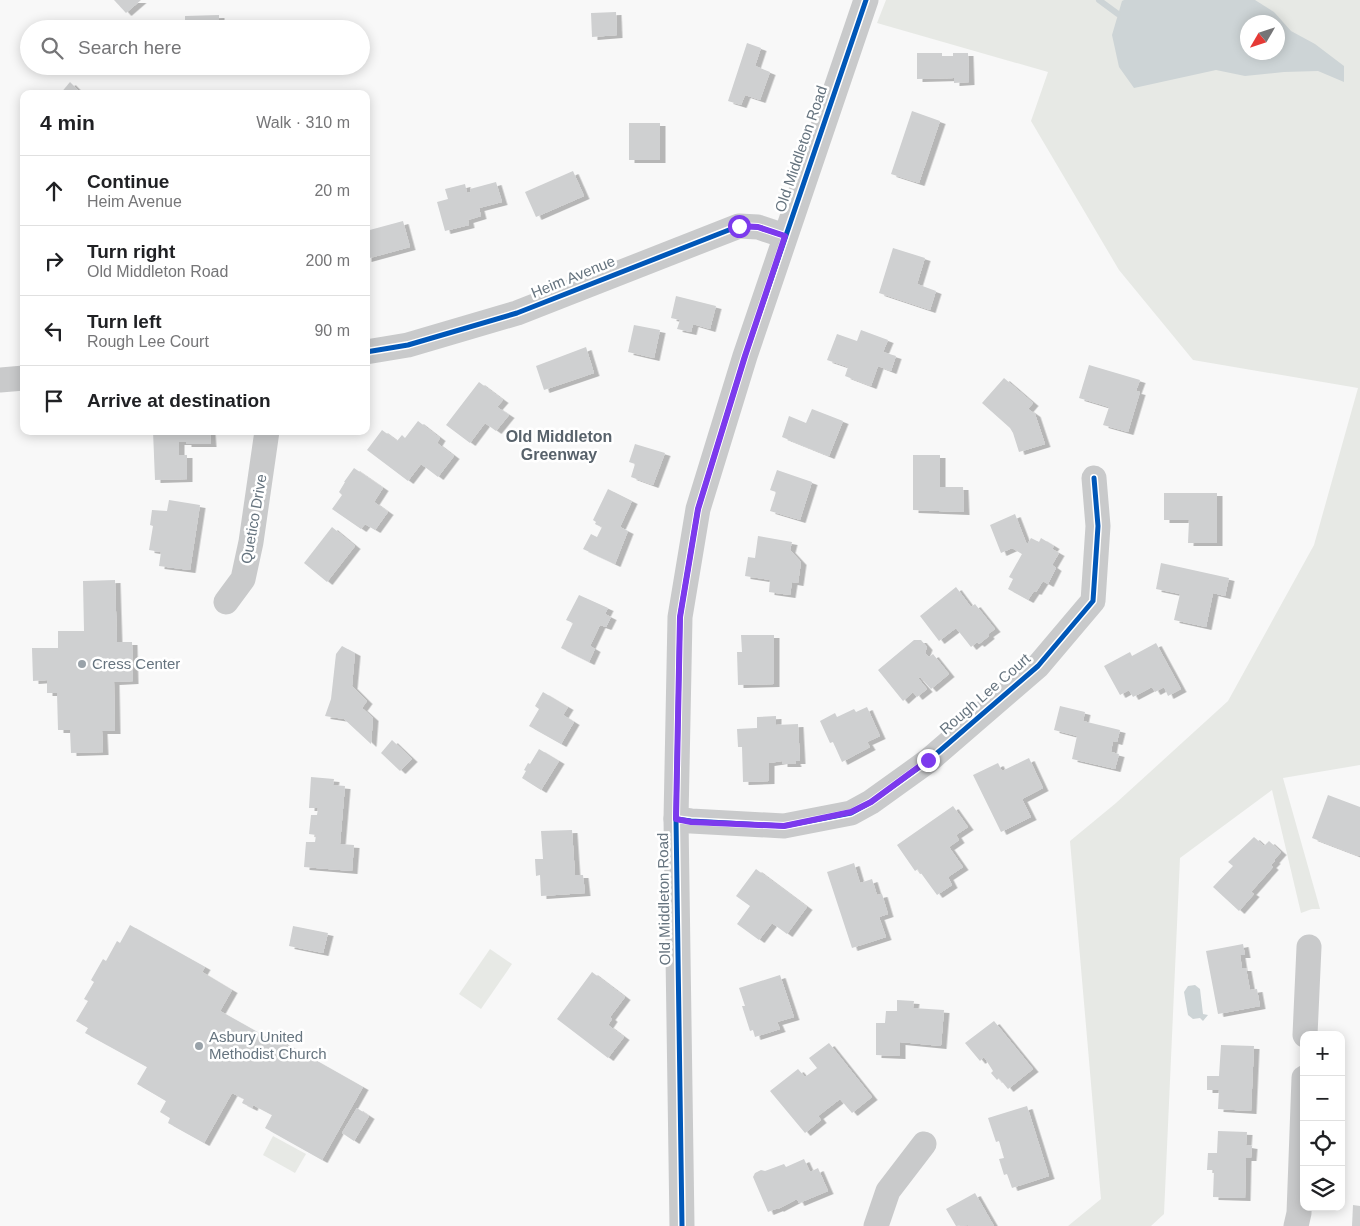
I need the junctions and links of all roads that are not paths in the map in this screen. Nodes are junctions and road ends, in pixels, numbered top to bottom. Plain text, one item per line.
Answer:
1 (866, 0) edge
2 (785, 236) junction
3 (370, 351) edge
4 (20, 378) edge
5 (0, 380) edge
6 (266, 435) edge
7 (1094, 478) dead end
8 (226, 602) dead end
9 (676, 819) junction
10 (1309, 947) dead end
11 (1305, 1031) edge
12 (1302, 1121) edge
13 (924, 1144) dead end
14 (682, 1226) edge
15 (876, 1226) edge
16 (1296, 1226) edge

1 - 2 street, Old Middleton Road
2 - 3 street, Heim Avenue
2 - 9 street, Old Middleton Road
4 - 5 street
6 - 8 street, Quetico Drive
7 - 9 street, Rough Lee Court
9 - 14 street, Old Middleton Road
10 - 11 street
12 - 16 street
13 - 15 street

